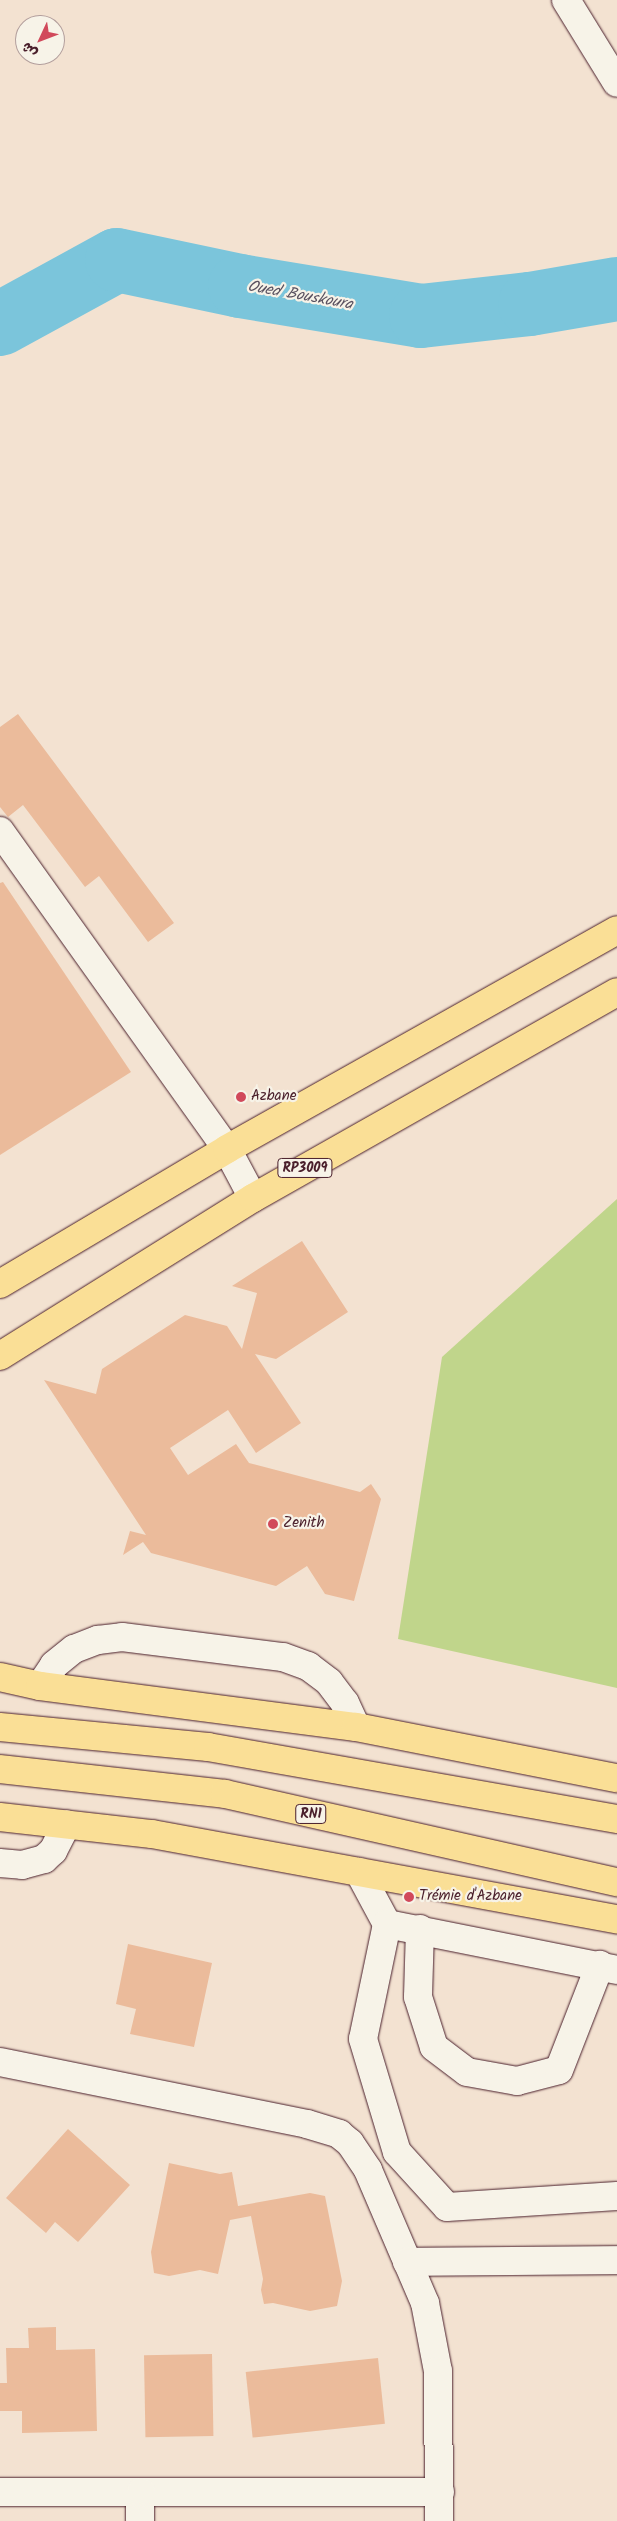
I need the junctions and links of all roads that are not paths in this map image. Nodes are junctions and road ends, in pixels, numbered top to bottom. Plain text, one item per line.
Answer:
1 (566, 0) edge
2 (617, 83) edge
3 (0, 831) edge
4 (617, 930) edge
5 (617, 992) edge
6 (227, 1149) junction
7 (253, 1198) junction
8 (0, 1284) edge
9 (0, 1356) edge
10 (0, 1677) edge
11 (40, 1686) junction
12 (0, 1727) edge
13 (356, 1727) junction
14 (0, 1769) edge
15 (617, 1778) edge
16 (0, 1817) edge
17 (617, 1819) edge
18 (67, 1824) junction
19 (0, 1863) edge
20 (359, 1872) junction
21 (617, 1882) edge
22 (617, 1919) edge
23 (387, 1924) junction
24 (420, 1929) junction
25 (608, 1968) edge
26 (0, 2062) edge
27 (617, 2196) edge
28 (617, 2260) edge
29 (408, 2262) junction
30 (0, 2492) edge
31 (141, 2492) junction
32 (440, 2492) junction
33 (140, 2521) edge
34 (439, 2521) edge

1 - 2 street
3 - 6 street
4 - 6 main road
5 - 7 main road, RP3009
6 - 7 street
6 - 8 main road
7 - 9 main road, RP3009
10 - 11 main road
11 - 13 main road
11 - 13 street
12 - 17 main road
13 - 15 main road
14 - 21 main road, RN1
16 - 18 main road
18 - 19 street
18 - 20 main road
20 - 22 main road
20 - 23 street
23 - 24 street
23 - 27 street
24 - 25 street
24 - 25 street
26 - 29 street
28 - 29 street
29 - 32 street
30 - 31 street
31 - 32 street
31 - 33 street
32 - 34 street

